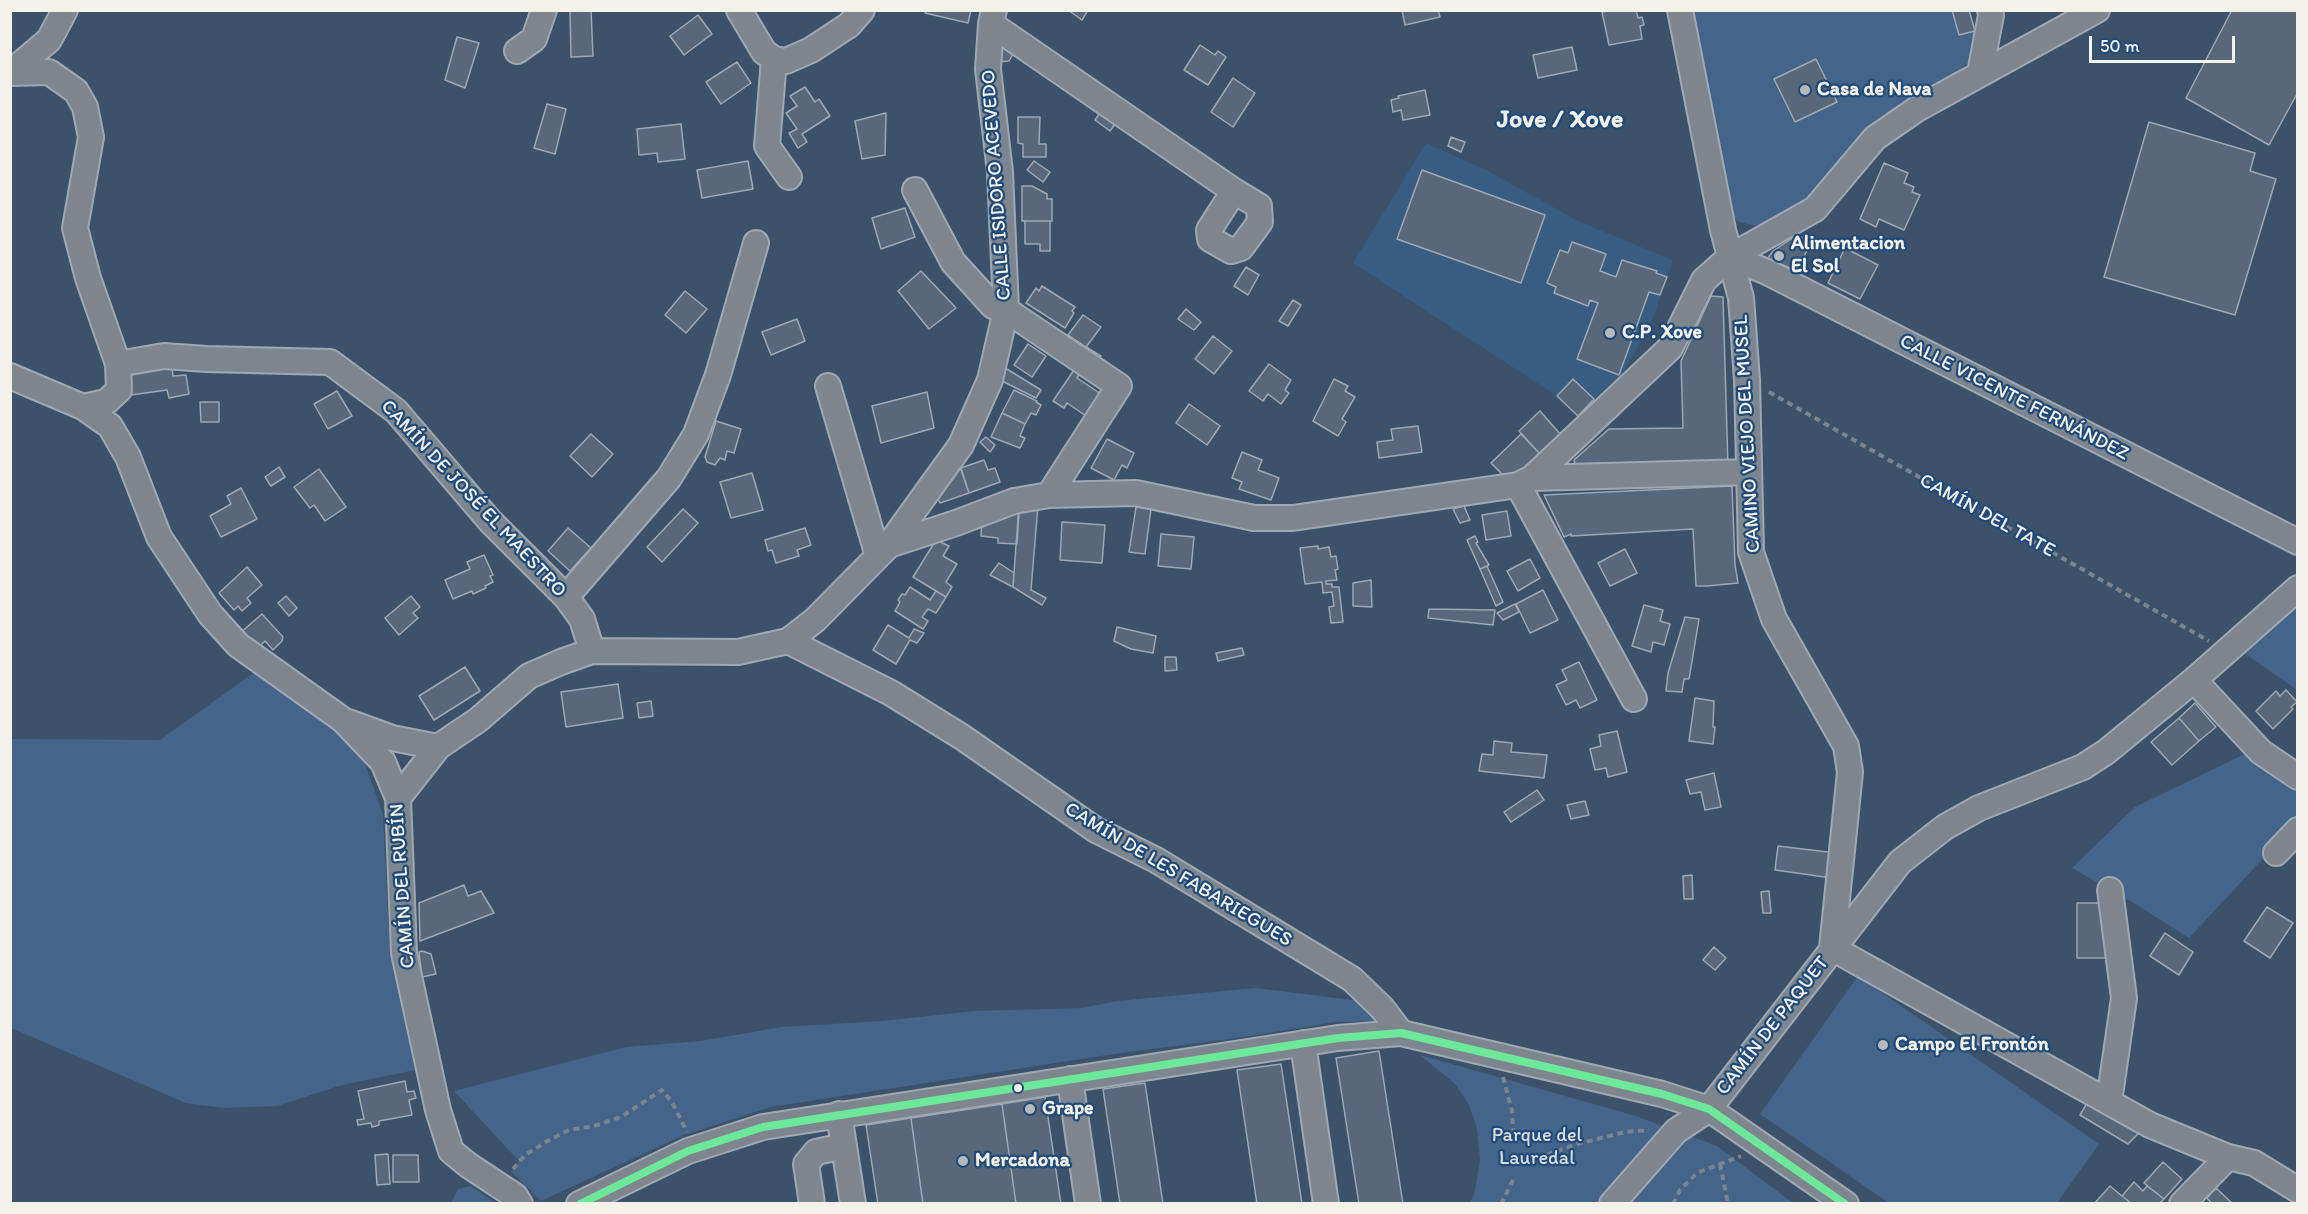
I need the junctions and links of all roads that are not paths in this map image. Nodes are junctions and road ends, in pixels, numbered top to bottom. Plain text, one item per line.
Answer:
1 (64, 10) edge
2 (544, 10) edge
3 (739, 10) edge
4 (862, 10) edge
5 (1680, 10) edge
6 (1990, 10) edge
7 (2097, 10) edge
8 (992, 17) edge
9 (517, 51) dead end
10 (774, 59) junction
11 (10, 73) edge
12 (1980, 73) junction
13 (789, 177) dead end
14 (915, 190) dead end
15 (1234, 191) dead end
16 (756, 243) dead end
17 (1730, 257) junction
18 (1006, 310) junction
19 (118, 364) junction
20 (10, 376) edge
21 (828, 386) dead end
22 (83, 407) junction
23 (1748, 472) junction
24 (1526, 482) junction
25 (1049, 495) junction
26 (2298, 542) edge
27 (883, 551) junction
28 (2298, 588) edge
29 (566, 597) junction
30 (788, 642) junction
31 (592, 651) junction
32 (2194, 680) junction
33 (1634, 699) dead end
34 (343, 720) junction
35 (438, 747) junction
36 (2298, 777) edge
37 (398, 798) junction
38 (2298, 830) edge
39 (2276, 853) dead end
40 (2110, 890) dead end
41 (1832, 948) junction
42 (1401, 1033) junction
43 (1303, 1043) junction
44 (1070, 1079) junction
45 (2109, 1102) junction
46 (1709, 1109) junction
47 (839, 1114) junction
48 (844, 1146) junction
49 (2228, 1157) junction
50 (2298, 1190) edge
51 (520, 1203) edge
52 (579, 1203) edge
53 (812, 1203) edge
54 (853, 1203) edge
55 (1089, 1203) edge
56 (1326, 1203) edge
57 (1611, 1203) edge
58 (1846, 1203) edge
59 (2182, 1203) edge

1 - 11 street
2 - 9 street
3 - 10 street
4 - 10 street
5 - 17 street, CAMINO VIEJO DEL MUSEL
6 - 12 street
7 - 12 street
8 - 15 street
8 - 18 street, CALLE ISIDORO ACEVEDO
10 - 13 street
11 - 19 street
12 - 17 street
14 - 18 street
16 - 29 street
17 - 23 street, CAMINO VIEJO DEL MUSEL
17 - 24 street
17 - 26 street, CALLE VICENTE FERNÁNDEZ
18 - 25 street
18 - 27 street, CALLE ISIDORO ACEVEDO
19 - 22 street
19 - 29 street, CAMÍN DE JOSÉ EL MAESTRO
20 - 22 street, CAMÍN DEL RUBÍN
21 - 27 street
22 - 34 street, CAMÍN DEL RUBÍN
23 - 24 street
23 - 41 street, CAMINO VIEJO DEL MUSEL
24 - 25 street
24 - 33 street
25 - 27 street
27 - 30 street, CALLE ISIDORO ACEVEDO
28 - 32 street, CAMÍN DE PAQUET
29 - 31 street, CAMÍN DE JOSÉ EL MAESTRO
30 - 31 street
30 - 42 street, CAMÍN DE LES FABARIEGUES
31 - 35 street
32 - 36 street
32 - 41 street, CAMÍN DE PAQUET
34 - 35 street
34 - 37 street, CAMÍN DEL RUBÍN
35 - 37 street
37 - 51 street, CAMÍN DEL RUBÍN
38 - 39 street
40 - 45 street
41 - 45 street
41 - 46 street, CAMÍN DE PAQUET
42 - 43 street
42 - 46 street
43 - 44 street
43 - 56 street
44 - 47 street
44 - 55 street
45 - 49 street
46 - 57 street, CAMÍN DE PAQUET
46 - 58 street
47 - 48 street
47 - 52 street
48 - 53 street
48 - 54 street
49 - 50 street
49 - 59 street

